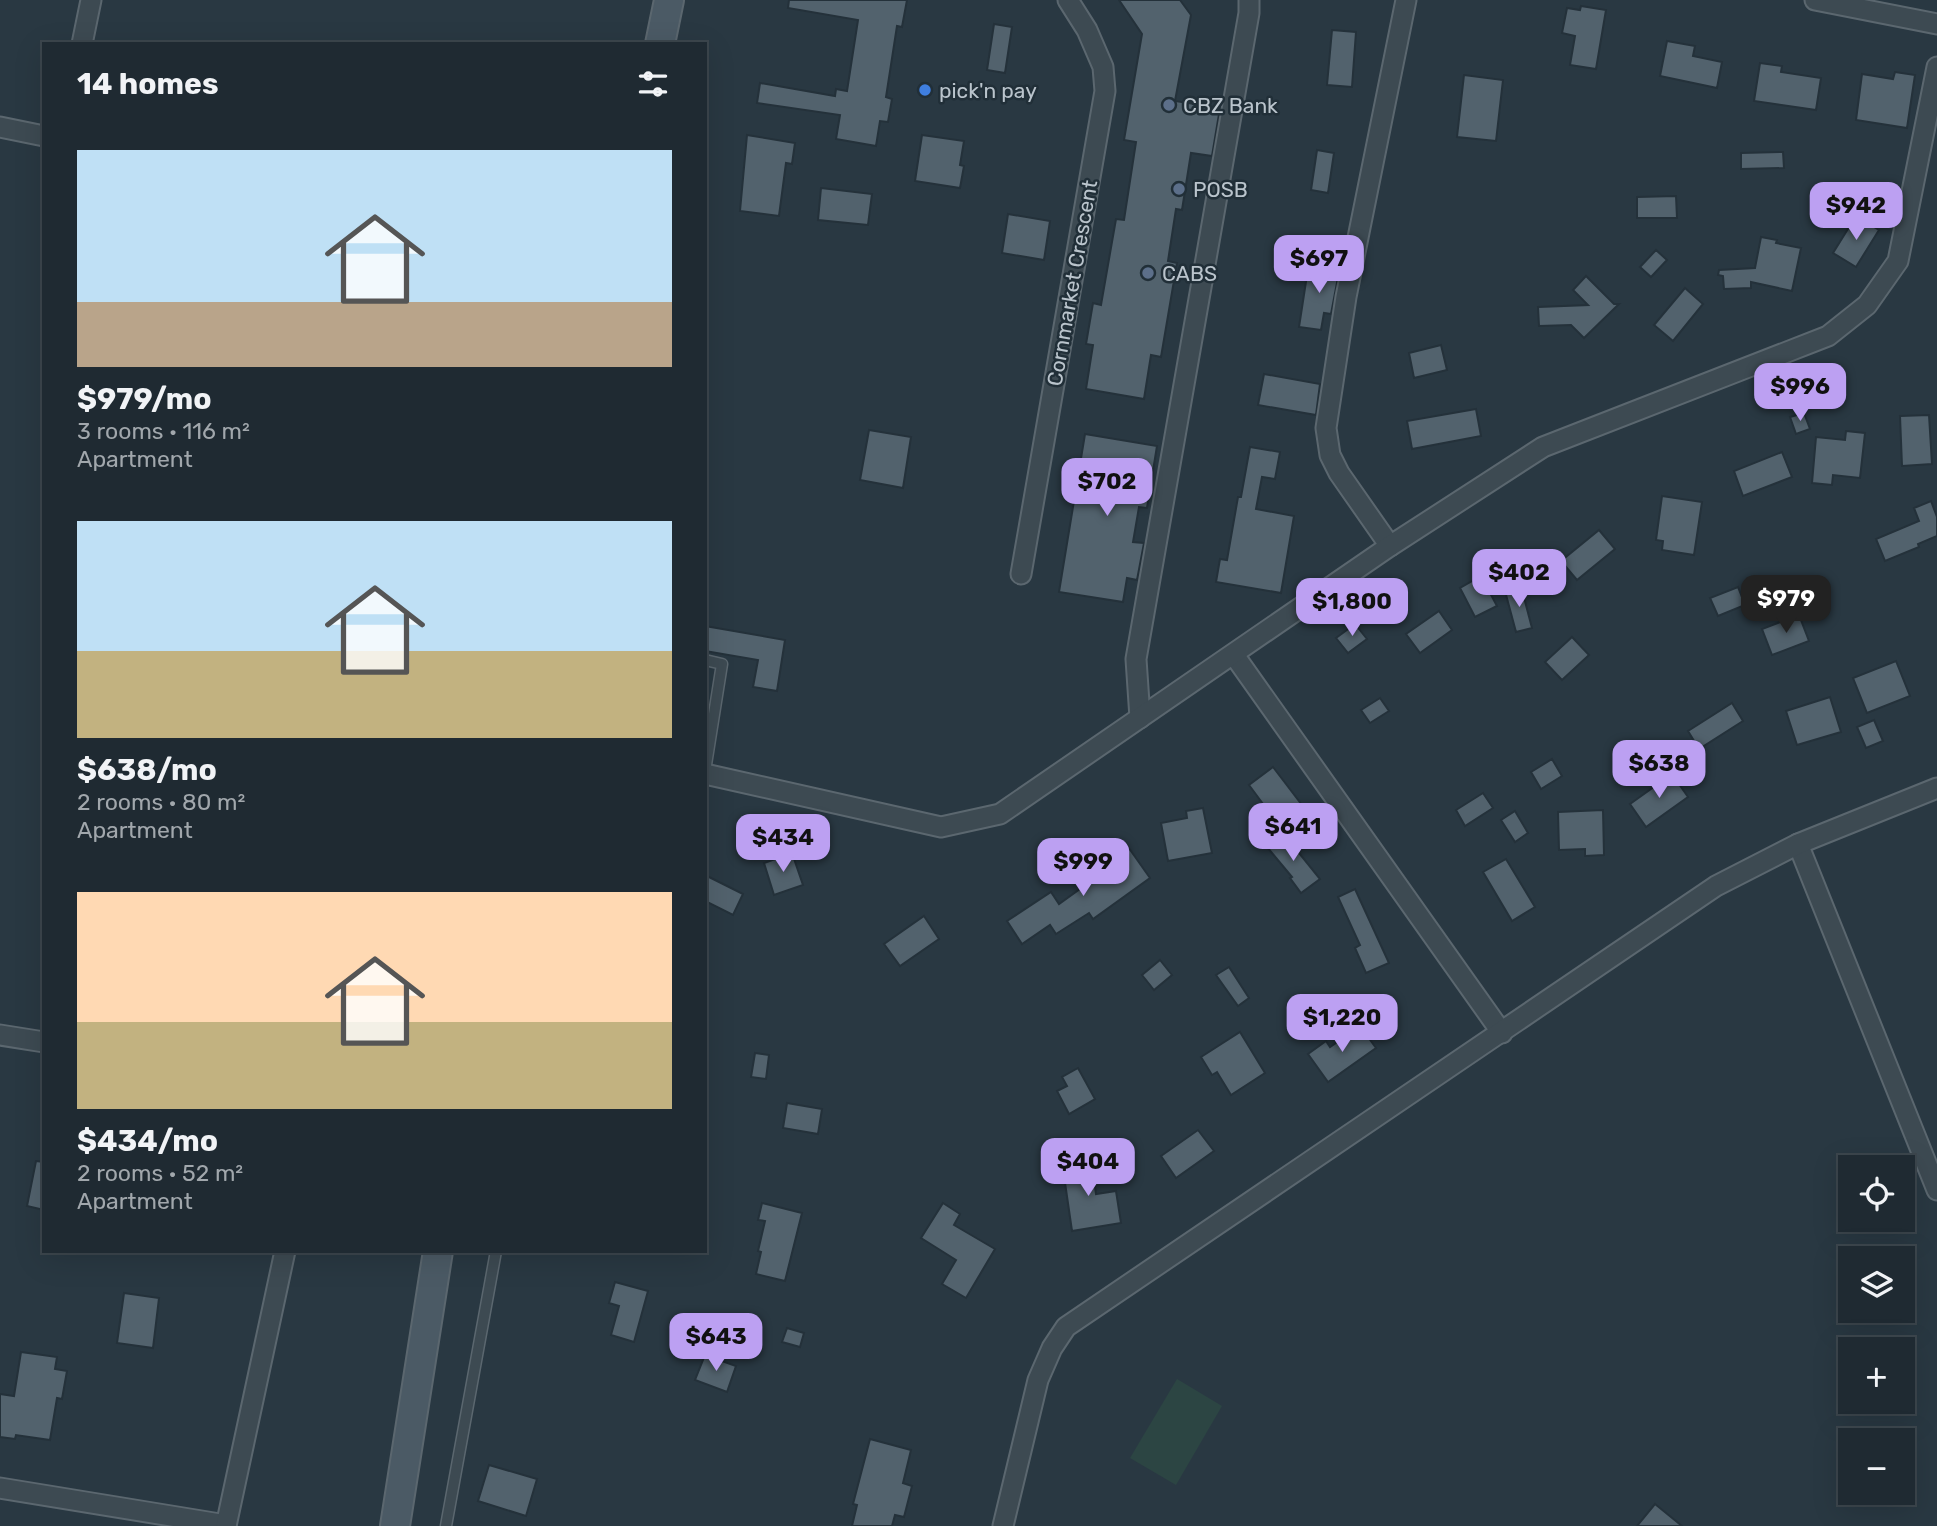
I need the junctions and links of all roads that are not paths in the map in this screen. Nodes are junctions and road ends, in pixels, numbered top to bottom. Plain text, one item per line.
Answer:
1 (91, 0) edge
2 (669, 0) edge
3 (1068, 0) edge
4 (1249, 0) edge
5 (1406, 0) edge
6 (1815, 0) edge
7 (1937, 24) edge
8 (82, 42) edge
9 (660, 42) edge
10 (1937, 67) edge
11 (0, 127) edge
12 (42, 136) edge
13 (1390, 546) junction
14 (1021, 574) dead end
15 (1234, 654) junction
16 (707, 660) edge
17 (1140, 718) junction
18 (707, 759) edge
19 (707, 772) edge
20 (1937, 788) edge
21 (1798, 844) junction
22 (1502, 1033) junction
23 (0, 1035) edge
24 (42, 1042) edge
25 (1937, 1190) edge
26 (285, 1253) edge
27 (438, 1253) edge
28 (496, 1253) edge
29 (0, 1488) edge
30 (226, 1526) edge
31 (395, 1526) edge
32 (446, 1526) edge
33 (1003, 1526) edge

1 - 8 street
2 - 9 street
3 - 14 street, Cornmarket Crescent
4 - 17 street
5 - 13 street
6 - 7 street
10 - 13 street
11 - 12 street
13 - 15 street
15 - 17 street
15 - 22 street
16 - 18 lane
17 - 19 street
20 - 21 street
21 - 22 street
21 - 25 street
22 - 33 street
23 - 24 street
26 - 30 street
27 - 31 street
28 - 32 lane
29 - 30 street

